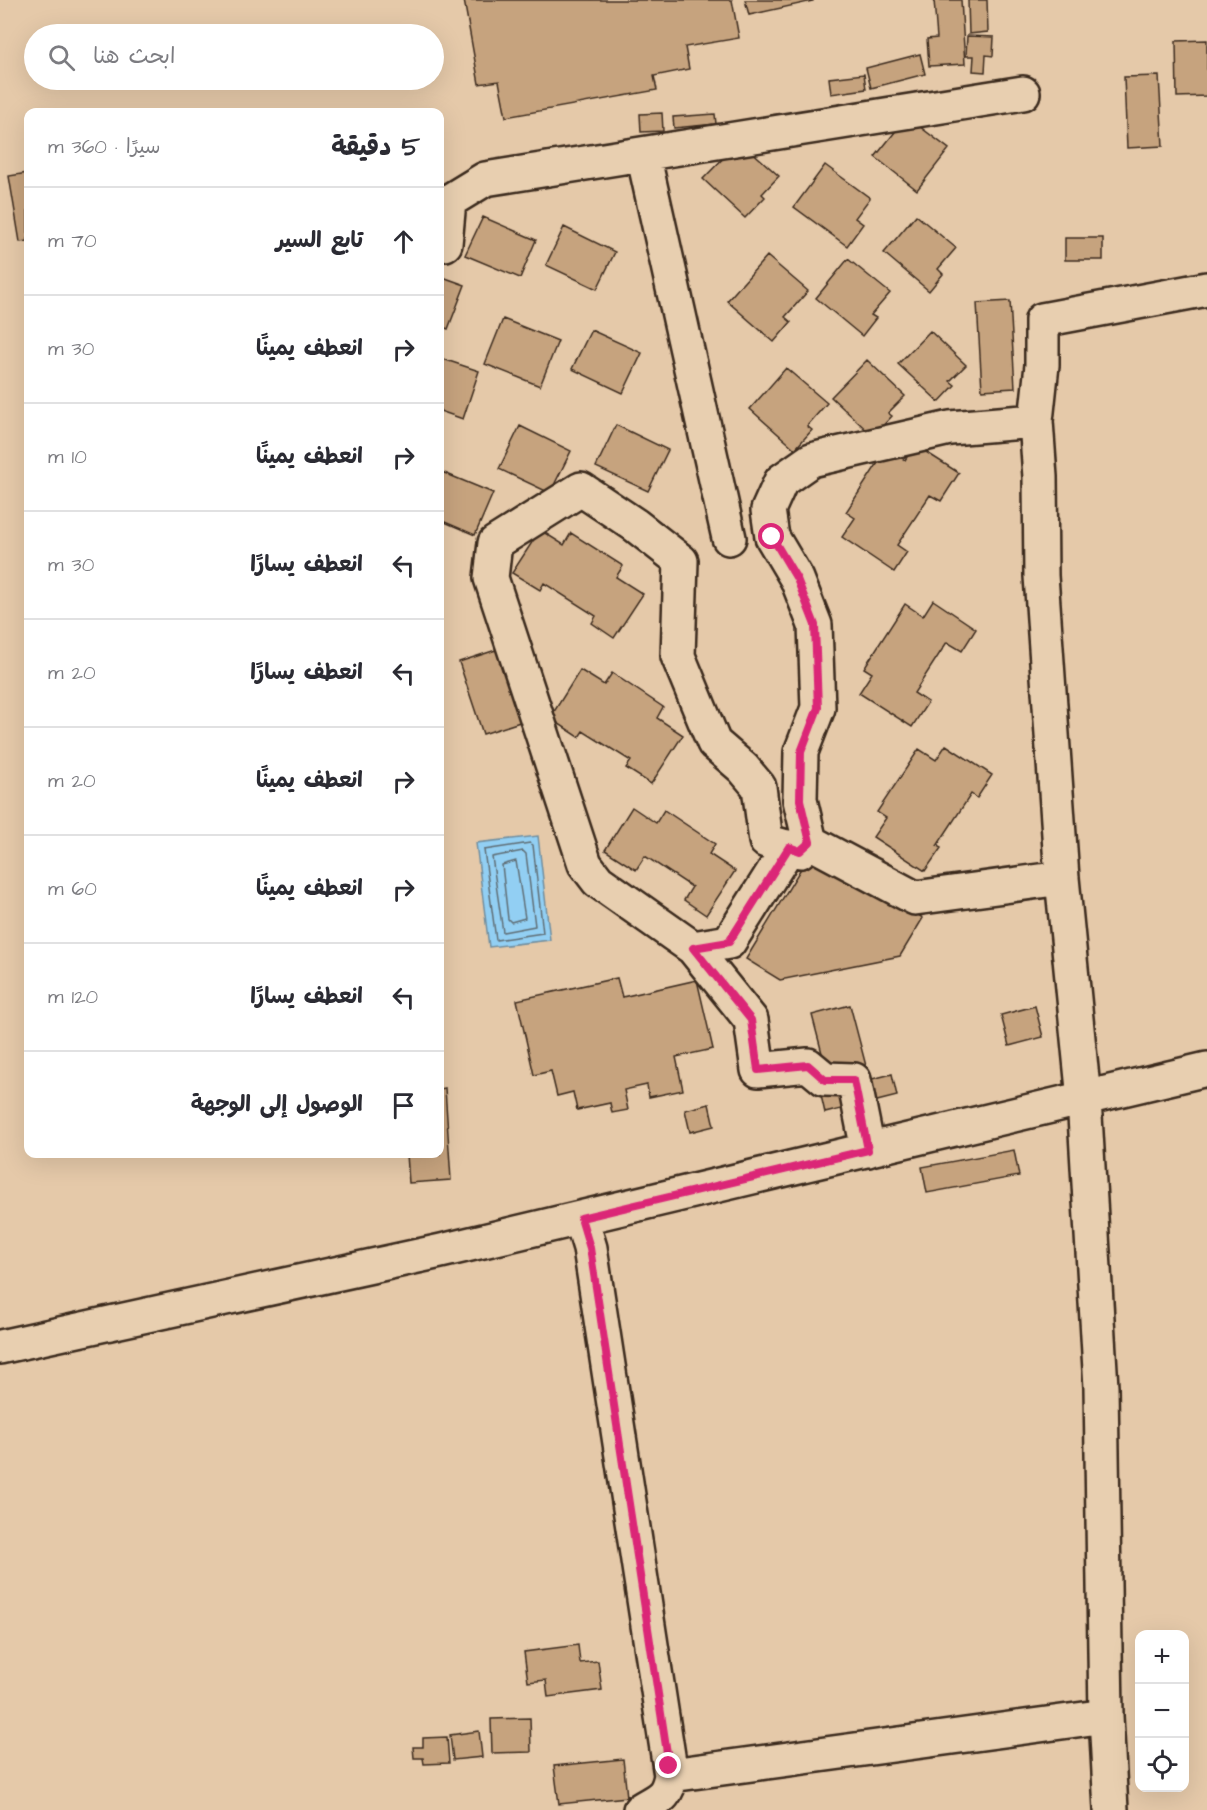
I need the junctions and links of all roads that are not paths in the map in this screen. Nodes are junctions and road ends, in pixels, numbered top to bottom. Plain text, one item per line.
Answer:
1 (1023, 93) dead end
2 (644, 154) junction
3 (445, 244) dead end
4 (1207, 290) edge
5 (1036, 421) junction
6 (772, 537) junction
7 (729, 538) junction
8 (681, 561) junction
9 (800, 844) junction
10 (1062, 878) junction
11 (693, 948) junction
12 (1207, 1069) edge
13 (1084, 1099) junction
14 (868, 1150) junction
15 (581, 1218) junction
16 (0, 1347) edge
17 (1106, 1716) junction
18 (671, 1775) junction
19 (640, 1810) edge
20 (1111, 1810) edge

1 - 2 street
2 - 3 street
2 - 7 street
4 - 5 street
5 - 6 street
5 - 10 street
6 - 7 street
6 - 9 street
7 - 8 street
8 - 9 street
8 - 11 street
9 - 10 street
9 - 11 street
10 - 13 street
11 - 14 street
12 - 13 street
13 - 14 street
13 - 17 street
14 - 15 street
15 - 16 street
15 - 18 street
17 - 18 street
17 - 20 street
18 - 19 street

